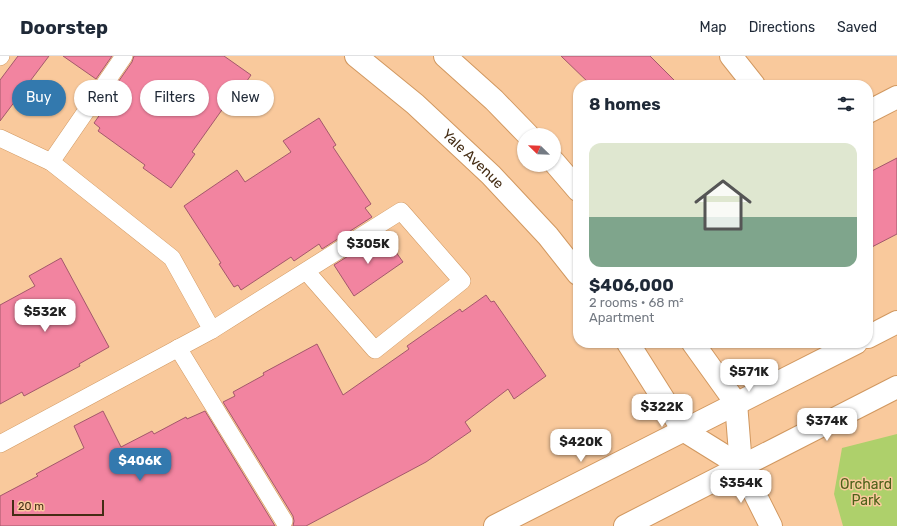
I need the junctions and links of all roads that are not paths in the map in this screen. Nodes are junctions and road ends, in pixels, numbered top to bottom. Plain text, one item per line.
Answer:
1 (124, 56) edge
2 (356, 56) edge
3 (445, 56) edge
4 (731, 56) edge
5 (750, 80) edge
6 (897, 97) edge
7 (873, 109) edge
8 (521, 128) edge
9 (0, 138) edge
10 (51, 162) junction
11 (561, 170) edge
12 (573, 184) edge
13 (573, 268) edge
14 (306, 271) junction
15 (897, 322) edge
16 (212, 330) junction
17 (873, 334) edge
18 (178, 348) junction
19 (631, 348) edge
20 (698, 348) edge
21 (846, 348) edge
22 (897, 387) edge
23 (736, 403) junction
24 (683, 430) junction
25 (0, 444) edge
26 (741, 466) junction
27 (284, 521) dead end
28 (495, 526) edge
29 (625, 526) edge
30 (771, 526) edge

1 - 10 lane
2 - 13 main road, Yale Avenue
3 - 8 main road
4 - 5 main road
6 - 7 main road
9 - 10 lane
10 - 16 lane
11 - 12 main road
14 - 14 lane
14 - 16 lane
15 - 17 main road
16 - 18 lane
18 - 25 lane
18 - 27 lane
19 - 24 main road
20 - 23 main road
21 - 23 main road
22 - 26 main road
23 - 24 main road
23 - 26 main road
24 - 26 main road
24 - 28 main road
26 - 29 main road
26 - 30 main road

